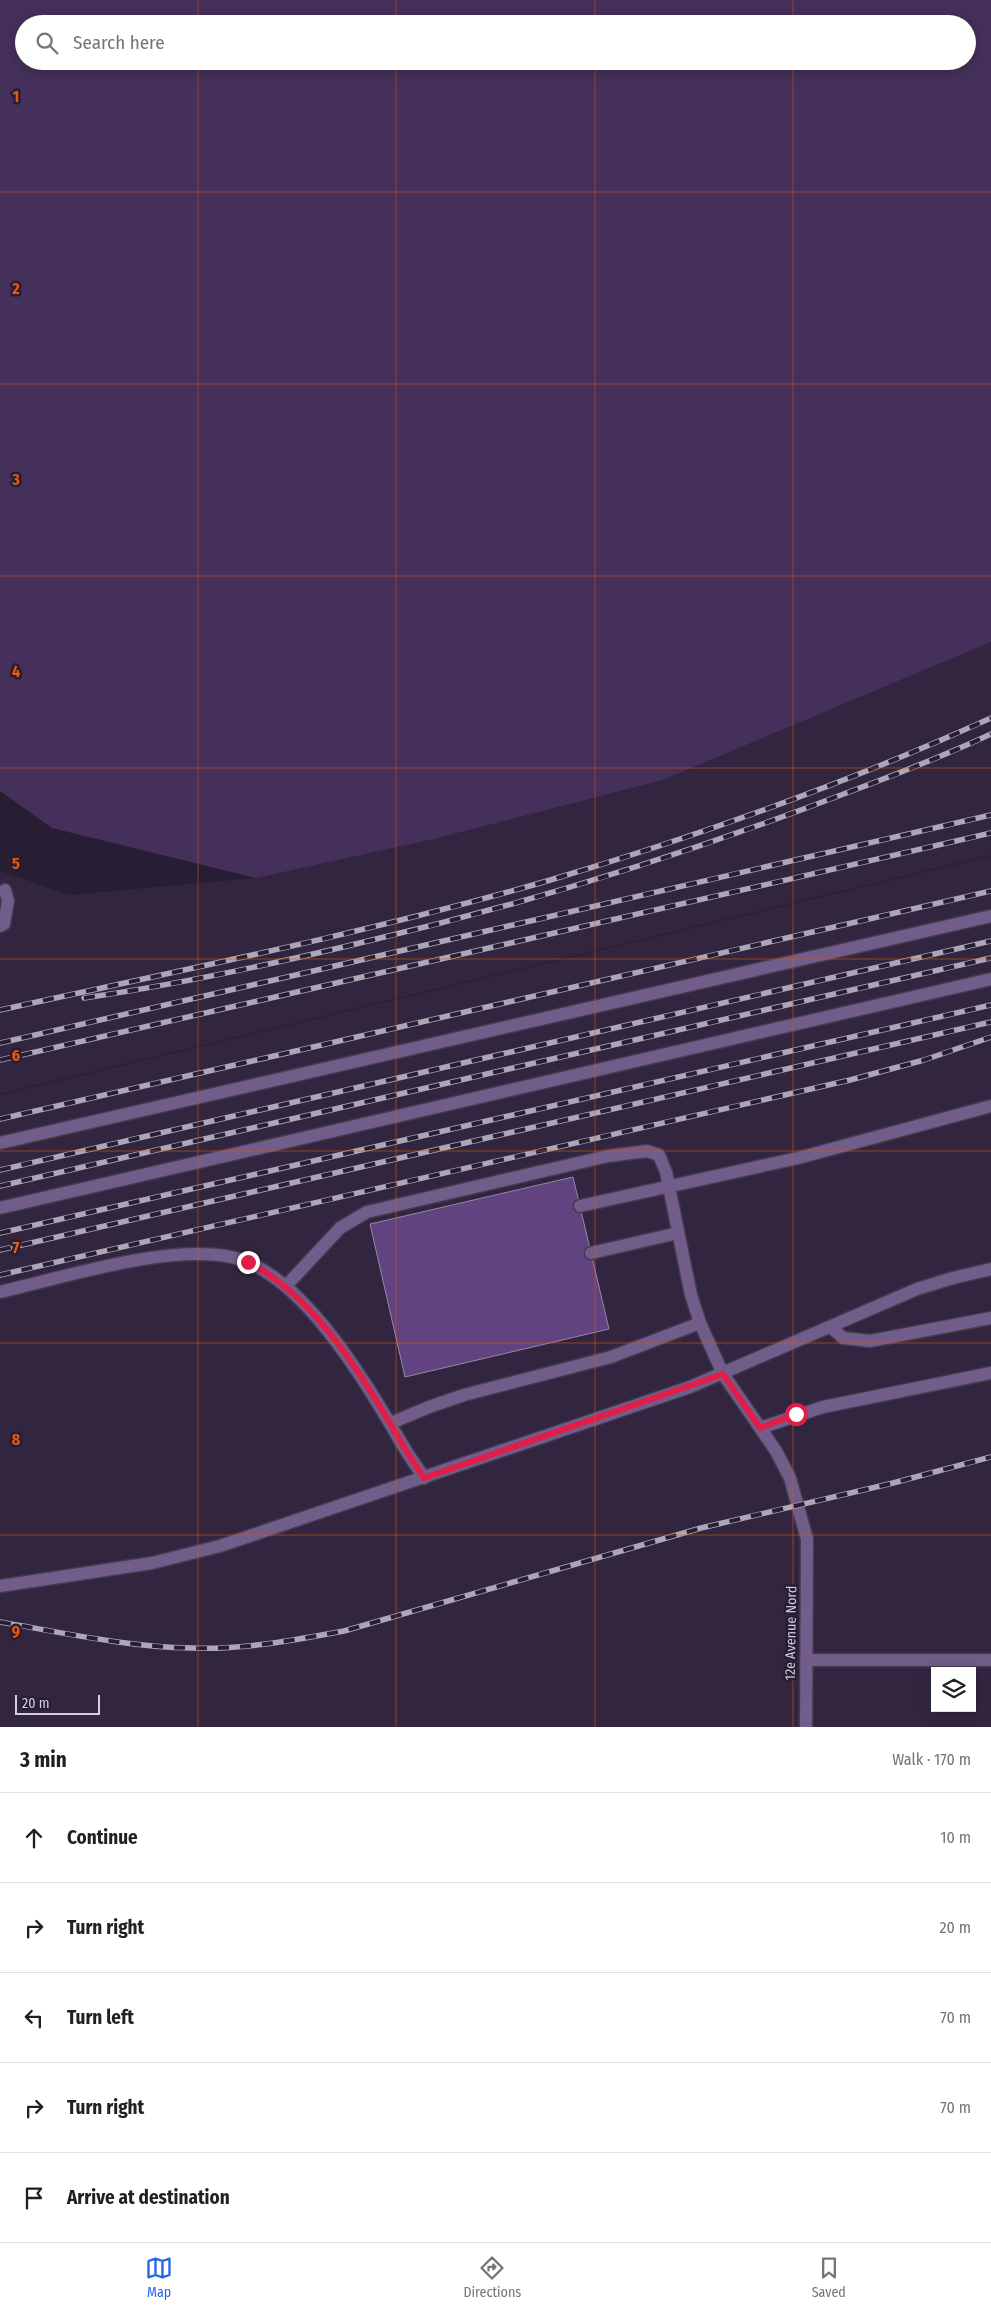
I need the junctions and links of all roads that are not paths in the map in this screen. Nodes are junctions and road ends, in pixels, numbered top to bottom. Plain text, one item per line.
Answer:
1 (5, 890) dead end
2 (991, 916) edge
3 (0, 926) edge
4 (991, 979) edge
5 (991, 1106) edge
6 (0, 1143) edge
7 (669, 1187) junction
8 (580, 1206) dead end
9 (0, 1208) edge
10 (678, 1233) junction
11 (591, 1252) dead end
12 (991, 1269) edge
13 (286, 1286) junction
14 (0, 1292) edge
15 (991, 1318) edge
16 (700, 1323) junction
17 (831, 1327) junction
18 (991, 1373) edge
19 (723, 1374) junction
20 (391, 1423) junction
21 (760, 1428) junction
22 (424, 1478) junction
23 (0, 1586) edge
24 (806, 1660) junction
25 (991, 1660) edge
26 (806, 1727) edge

1 - 3 street
2 - 6 street
4 - 9 street
5 - 7 street
7 - 8 street
7 - 10 street, 12e Avenue Nord
7 - 13 street, 12e Avenue Nord
10 - 11 street
10 - 16 street, 12e Avenue Nord
12 - 17 street
13 - 14 street
13 - 20 street
15 - 17 street
16 - 19 street, 12e Avenue Nord
16 - 20 street
17 - 19 street
18 - 21 street
19 - 21 street, 12e Avenue Nord
19 - 22 street
20 - 22 street
21 - 24 street, 12e Avenue Nord
22 - 23 street
24 - 25 street
24 - 26 street, 12e Avenue Nord

